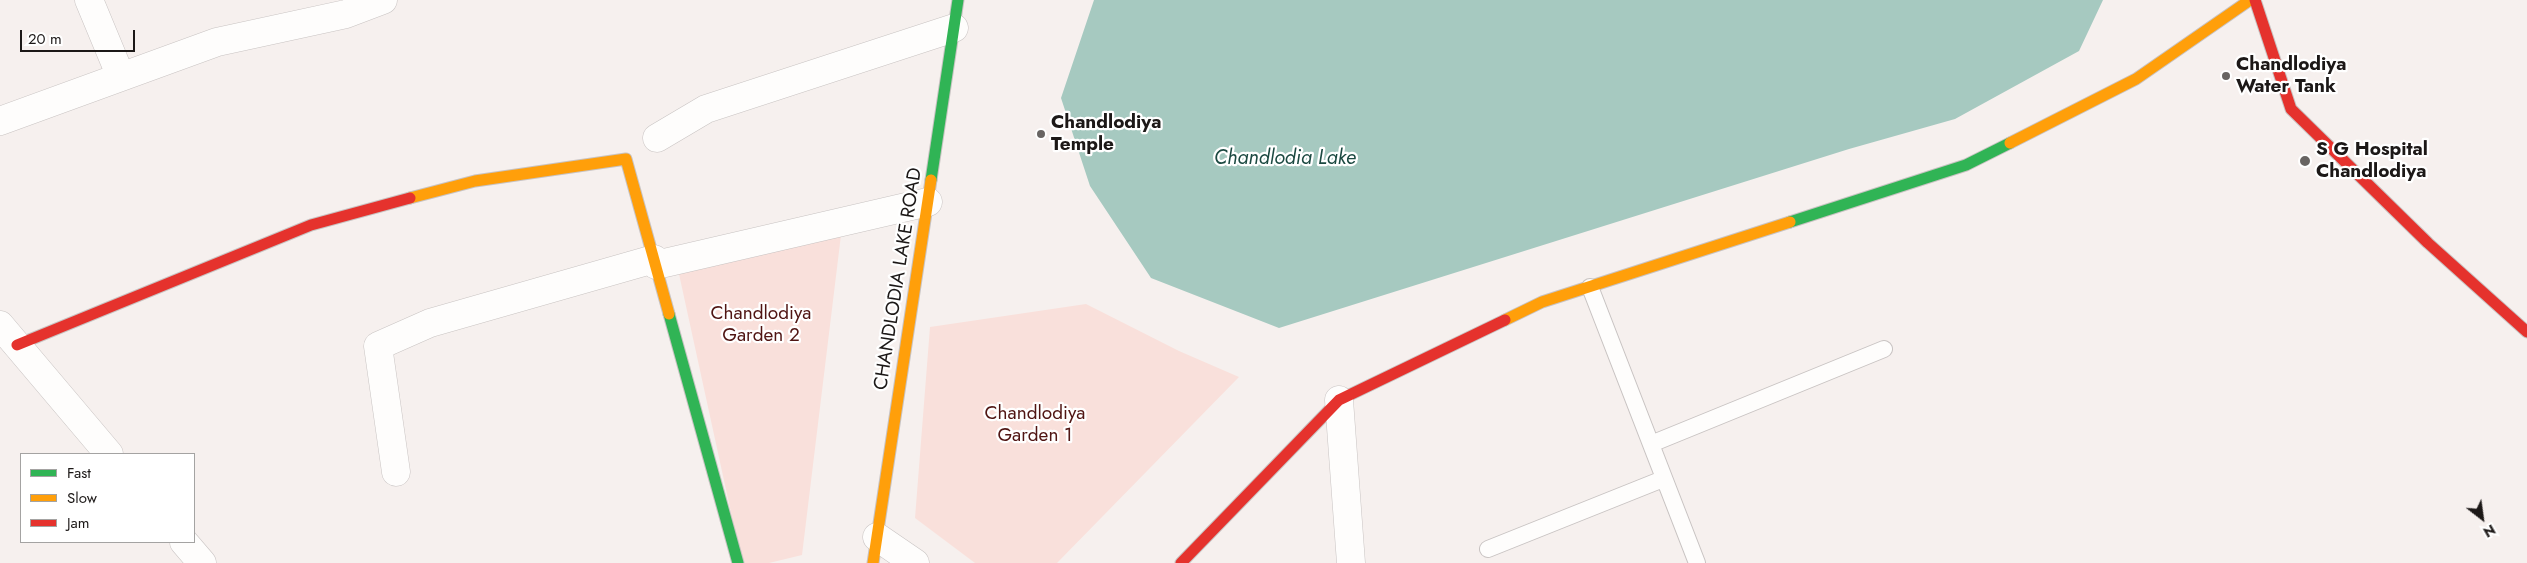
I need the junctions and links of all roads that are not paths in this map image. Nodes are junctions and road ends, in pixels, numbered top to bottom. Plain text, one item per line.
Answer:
1 (89, 0) edge
2 (383, 0) edge
3 (958, 0) edge
4 (2250, 0) edge
5 (2255, 0) edge
6 (954, 28) junction
7 (121, 77) junction
8 (0, 121) edge
9 (657, 138) dead end
10 (928, 202) junction
11 (655, 262) junction
12 (1590, 287) junction
13 (0, 325) edge
14 (2527, 332) edge
15 (17, 345) junction
16 (1884, 348) dead end
17 (1339, 400) junction
18 (1651, 444) junction
19 (108, 453) edge
20 (396, 472) dead end
21 (1663, 479) junction
22 (185, 543) edge
23 (1488, 549) dead end
24 (875, 550) edge
25 (202, 563) edge
26 (738, 563) edge
27 (915, 563) edge
28 (1181, 563) edge
29 (1351, 563) edge
30 (1697, 563) edge

1 - 7 street
2 - 7 street
3 - 6 street, CHANDLODIA LAKE ROAD
4 - 12 street
5 - 14 street
6 - 9 street
6 - 10 street, CHANDLODIA LAKE ROAD
7 - 8 street
10 - 11 street
10 - 24 street, CHANDLODIA LAKE ROAD
11 - 15 street
11 - 20 street
11 - 26 street
12 - 17 street
12 - 18 lane
13 - 15 street
15 - 19 street
16 - 18 lane
17 - 28 street
17 - 29 street
18 - 21 lane
21 - 23 lane
21 - 30 lane
22 - 25 street
24 - 27 street

